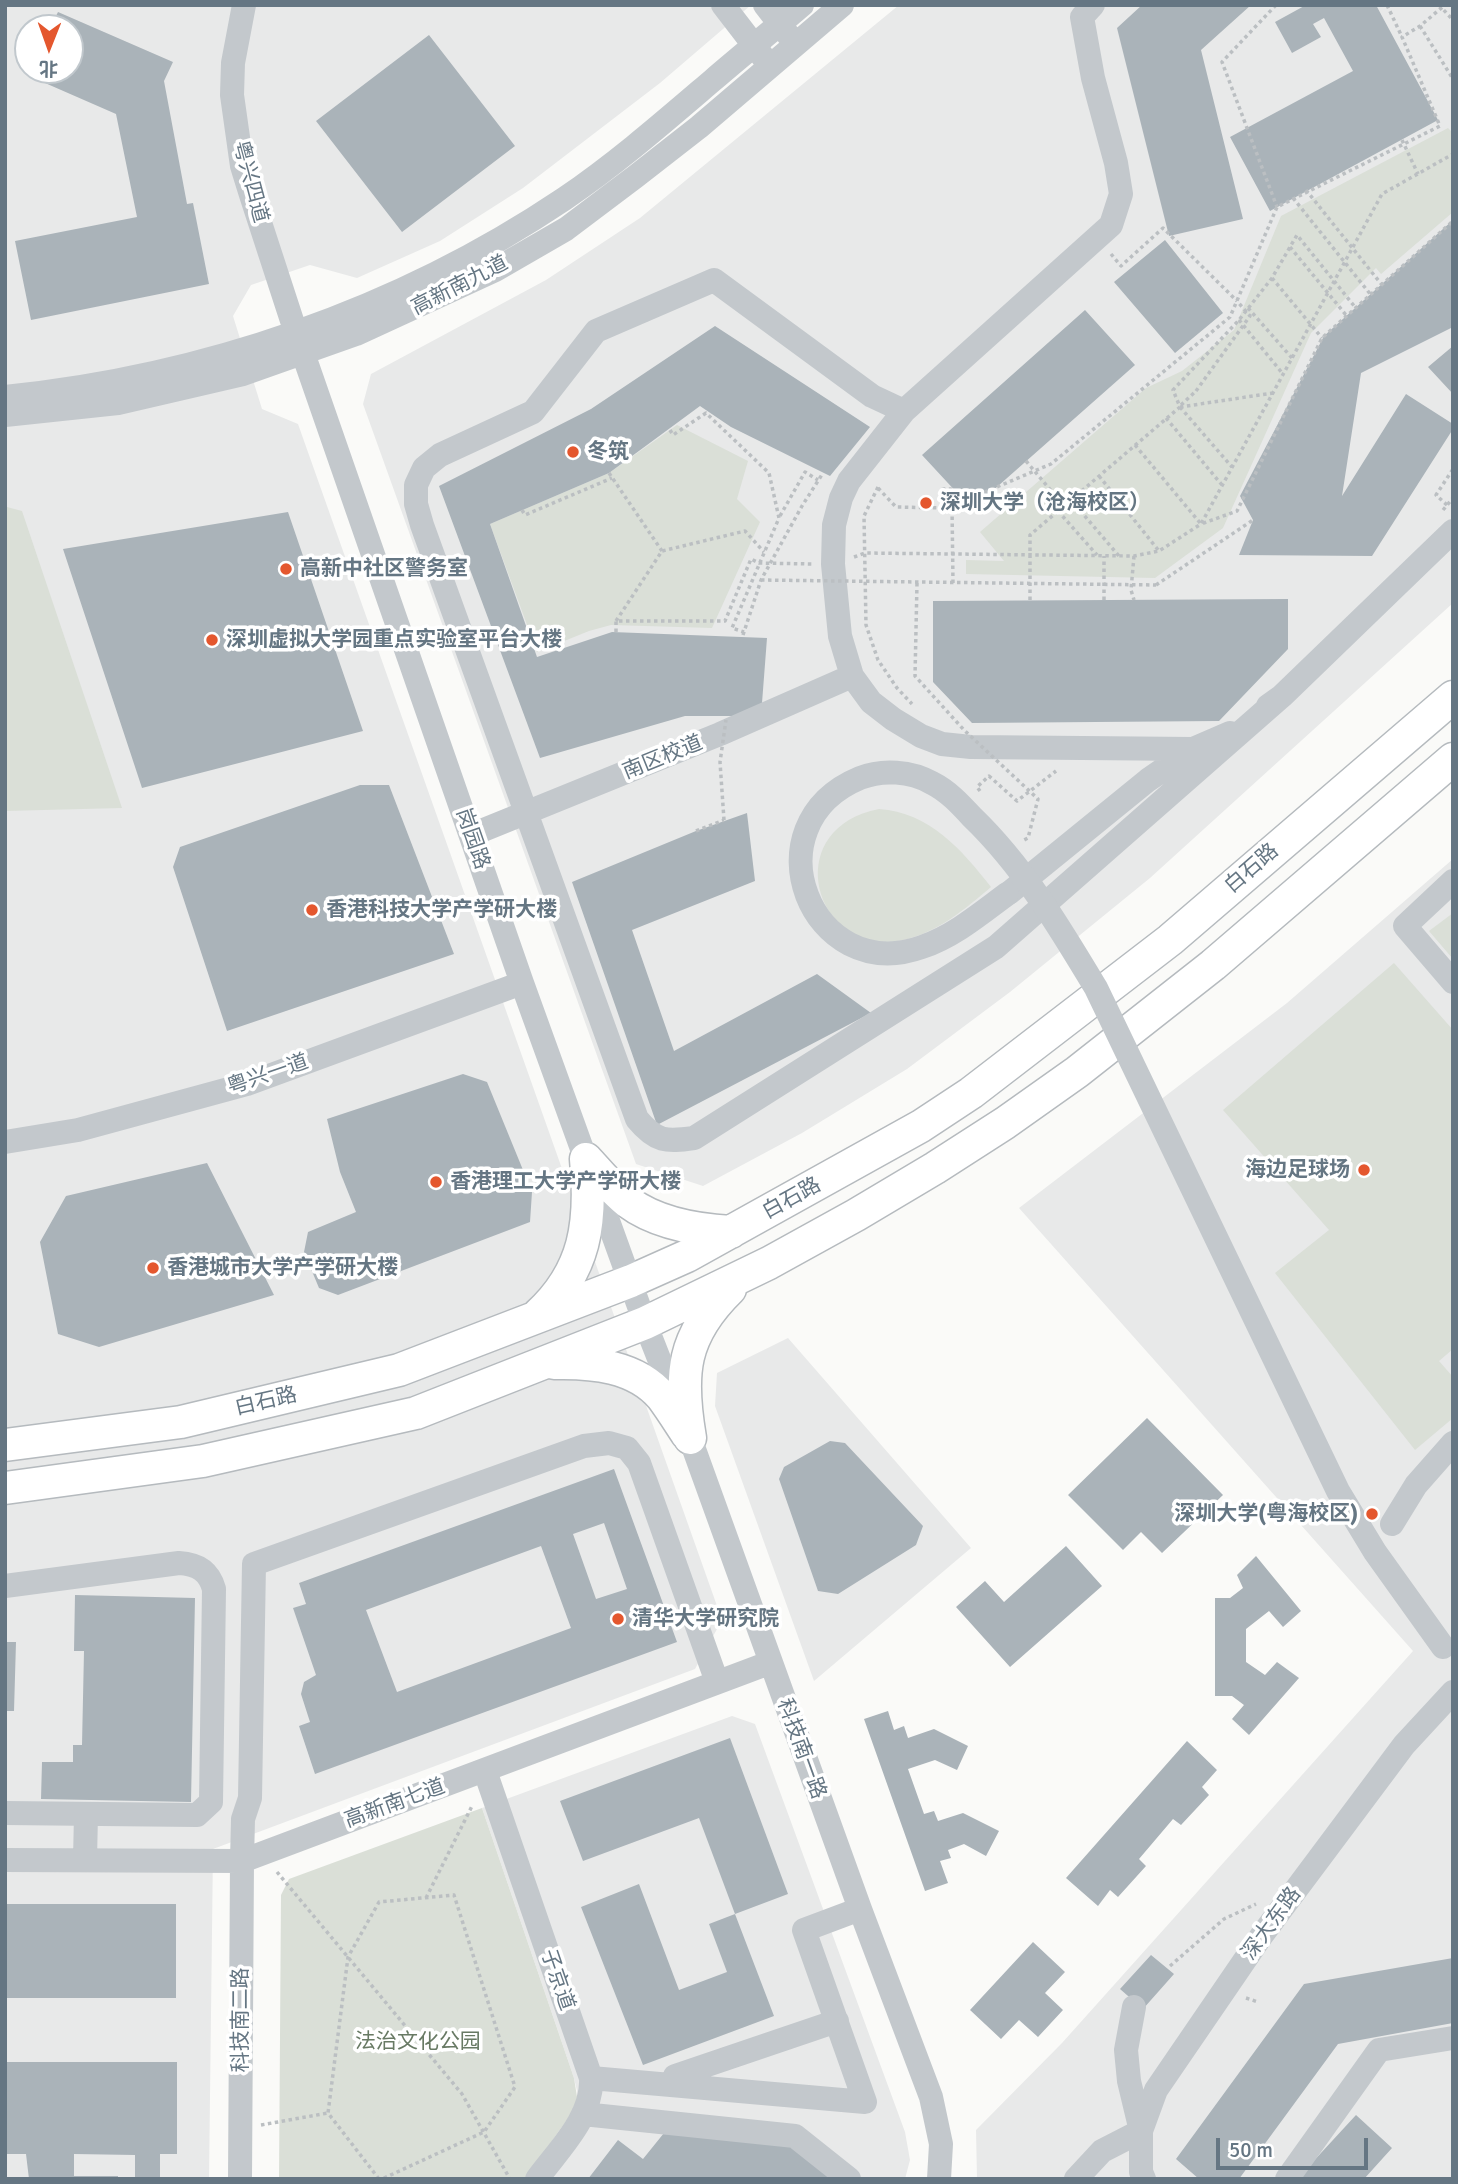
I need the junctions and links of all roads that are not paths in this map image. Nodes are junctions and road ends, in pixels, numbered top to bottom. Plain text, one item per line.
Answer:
1 (244, 5) edge
2 (723, 5) edge
3 (803, 5) edge
4 (842, 5) edge
5 (1093, 5) edge
6 (772, 15) edge
7 (753, 45) junction
8 (796, 45) junction
9 (770, 66) junction
10 (300, 343) junction
11 (5, 397) edge
12 (904, 411) junction
13 (5, 415) edge
14 (1446, 523) edge
15 (852, 676) junction
16 (1282, 696) junction
17 (1453, 697) edge
18 (1193, 748) junction
19 (1453, 759) edge
20 (528, 813) junction
21 (471, 835) junction
22 (1453, 881) edge
23 (1453, 982) edge
24 (522, 983) junction
25 (5, 1142) edge
26 (586, 1159) junction
27 (731, 1232) junction
28 (746, 1274) junction
29 (631, 1281) junction
30 (534, 1319) junction
31 (645, 1322) junction
32 (543, 1363) junction
33 (690, 1438) junction
34 (1453, 1443) edge
35 (5, 1445) edge
36 (5, 1488) edge
37 (1392, 1524) dead end
38 (5, 1586) edge
39 (1448, 1653) edge
40 (769, 1663) junction
41 (717, 1682) junction
42 (1453, 1692) edge
43 (212, 1698) junction
44 (486, 1773) junction
45 (5, 1813) edge
46 (86, 1814) junction
47 (243, 1819) junction
48 (252, 1857) junction
49 (5, 1860) edge
50 (85, 1860) junction
51 (860, 1909) junction
52 (1134, 2007) dead end
53 (836, 2021) junction
54 (1453, 2038) edge
55 (591, 2078) junction
56 (672, 2085) junction
57 (583, 2114) junction
58 (1142, 2131) junction
59 (240, 2179) edge
60 (537, 2179) edge
61 (849, 2179) edge
62 (940, 2179) edge
63 (1076, 2179) edge
64 (1144, 2179) edge
65 (1287, 2179) edge

1 - 10 street, 粤兴四道
2 - 7 street
3 - 6 street, 高新南九道
4 - 8 street, 高新南九道
5 - 12 street
6 - 7 street, 高新南九道
6 - 8 street
7 - 9 street
7 - 10 street, 高新南九道
8 - 9 street, 高新南九道
9 - 10 street, 高新南九道
10 - 11 street, 高新南九道
10 - 13 street, 高新南九道
10 - 21 street, 岗园路
12 - 15 street
12 - 20 street
14 - 16 street
15 - 18 street
15 - 20 street, 南区校道
16 - 18 street
16 - 20 street
17 - 27 main road, 白石路
18 - 39 street, bridge
19 - 28 main road, 白石路
20 - 21 street, 南区校道
21 - 24 street, 岗园路
22 - 23 street
24 - 25 street, 粤兴一道
24 - 26 street, 岗园路
26 - 27 main road
26 - 29 street, 岗园路
26 - 30 main road
27 - 29 main road, 白石路
28 - 31 main road, 白石路
28 - 33 main road
29 - 30 main road, 白石路
29 - 31 street, 岗园路
30 - 35 main road, 白石路
31 - 32 main road, 白石路
31 - 33 street, 科技南一路
32 - 33 main road
32 - 36 main road, 白石路
33 - 40 street, 科技南一路
34 - 37 street
38 - 43 street
40 - 41 street, 高新南七道
40 - 51 street, 科技南一路
41 - 44 street, 高新南七道
41 - 47 street
42 - 58 street, 深大东路
43 - 46 street
43 - 47 street
44 - 48 street, 高新南七道
44 - 55 street, 子京道
45 - 46 street
46 - 50 street
47 - 48 street, 科技南二路
48 - 50 street, 高新南七道
48 - 59 street, 科技南二路
49 - 50 street, 高新南七道
51 - 53 street
51 - 62 street, 科技南一路
52 - 58 street
53 - 56 street
53 - 56 street
54 - 65 street
55 - 56 street
55 - 57 street
57 - 60 street
57 - 61 street
58 - 63 street
58 - 64 street, 深大东路

